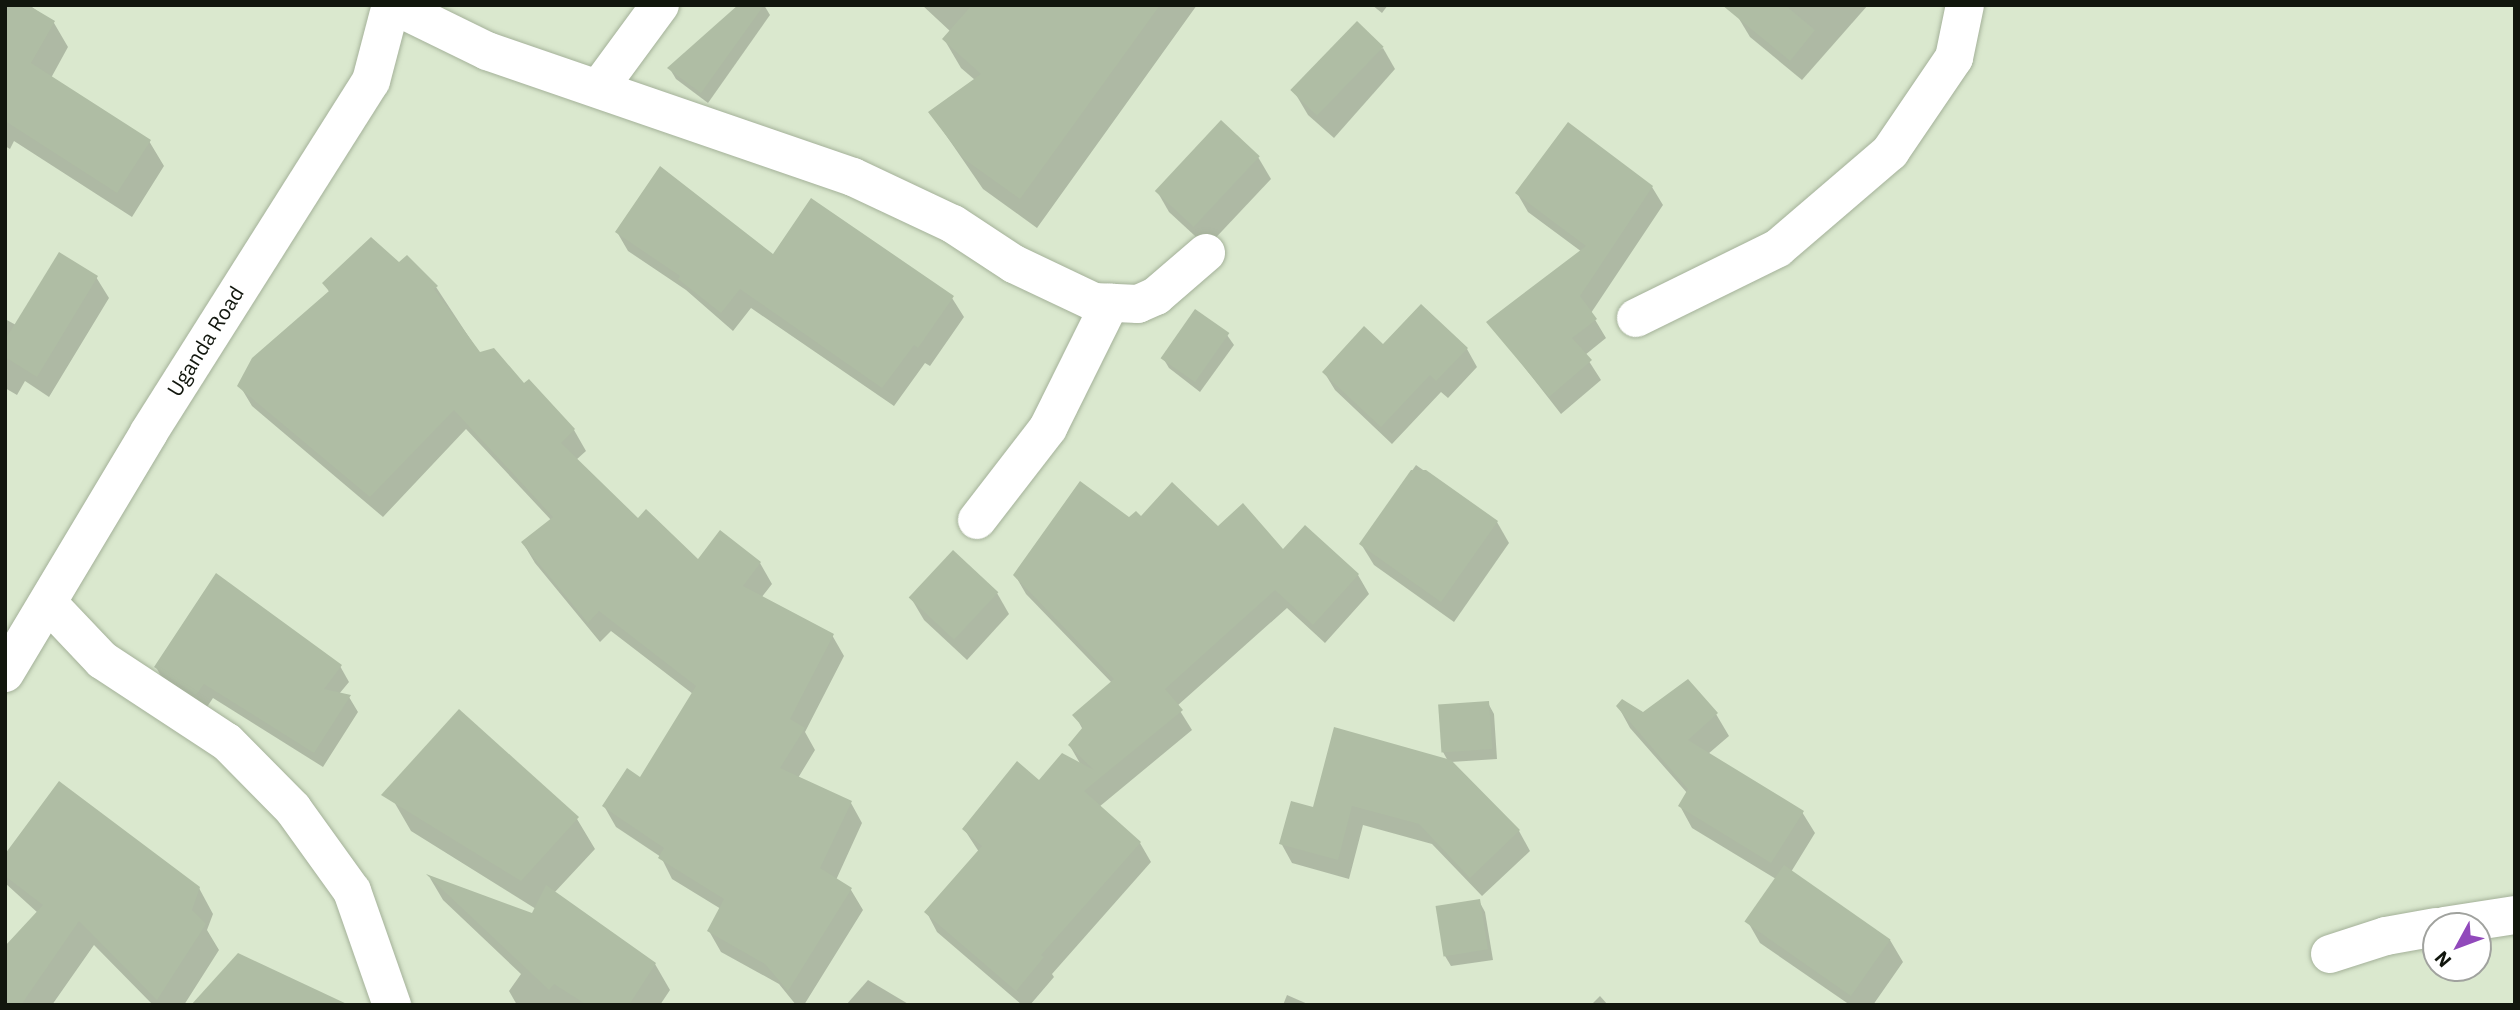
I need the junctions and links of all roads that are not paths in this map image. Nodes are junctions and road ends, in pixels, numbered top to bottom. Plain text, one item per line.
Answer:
1 (392, 5) edge
2 (660, 5) edge
3 (1965, 5) edge
4 (598, 88) junction
5 (1206, 253) dead end
6 (1110, 303) junction
7 (1636, 318) dead end
8 (977, 520) dead end
9 (48, 603) junction
10 (5, 673) edge
11 (2515, 915) edge
12 (2492, 919) edge
13 (2422, 930) edge
14 (2330, 954) dead end
15 (392, 1005) edge

1 - 4 street
1 - 9 street, Uganda Road
2 - 4 street
3 - 7 street
4 - 6 street
5 - 6 street
6 - 8 street
9 - 10 street, Uganda Road
9 - 15 street
11 - 12 street
13 - 14 street

